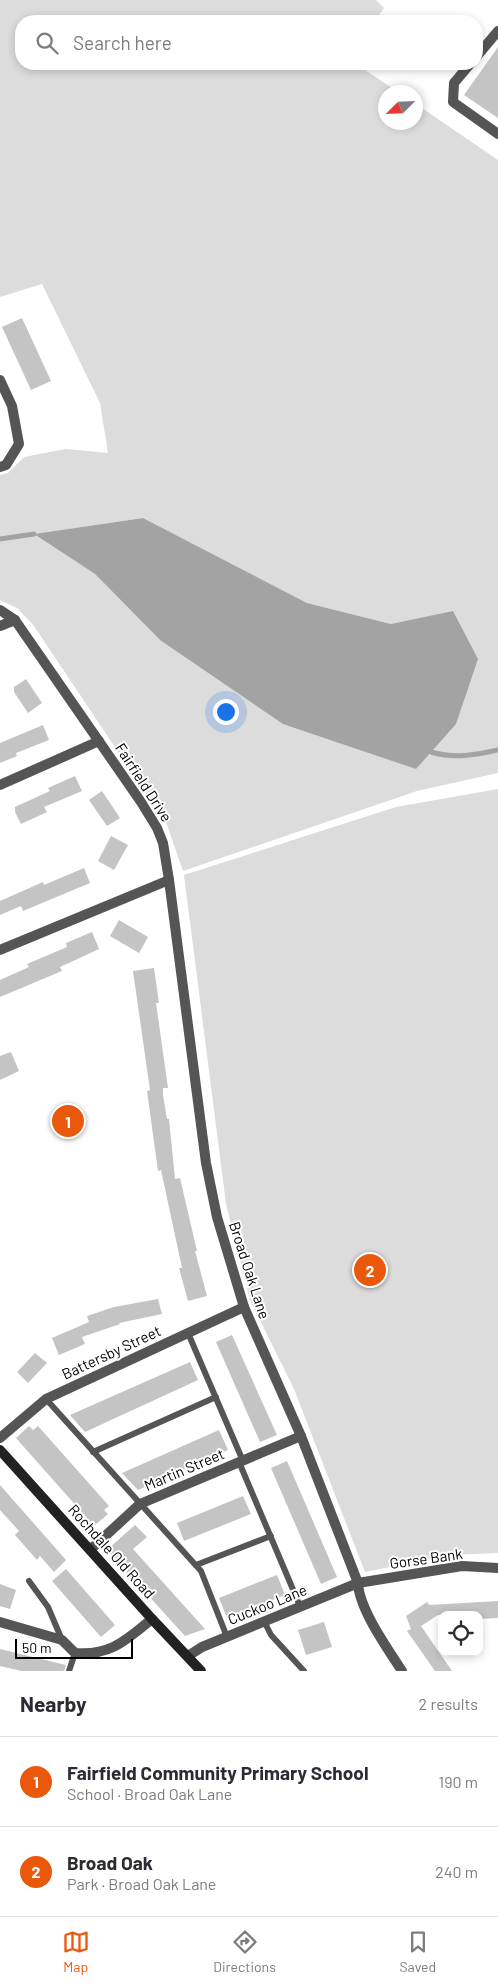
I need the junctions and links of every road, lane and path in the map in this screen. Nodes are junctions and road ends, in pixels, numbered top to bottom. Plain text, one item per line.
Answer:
1 (498, 31) edge
2 (483, 49) edge
3 (465, 70) edge
4 (498, 134) edge
5 (0, 380) edge
6 (0, 467) edge
7 (0, 610) edge
8 (15, 620) junction
9 (0, 626) edge
10 (99, 741) junction
11 (0, 785) edge
12 (169, 880) junction
13 (0, 950) edge
14 (244, 1307) junction
15 (188, 1333) junction
16 (216, 1397) junction
17 (46, 1399) junction
18 (301, 1436) junction
19 (0, 1438) edge
20 (0, 1450) edge
21 (93, 1452) junction
22 (241, 1461) junction
23 (140, 1504) junction
24 (271, 1536) junction
25 (91, 1549) junction
26 (196, 1565) junction
27 (498, 1568) edge
28 (29, 1581) dead end
29 (358, 1583) junction
30 (300, 1606) junction
31 (152, 1619) junction
32 (264, 1621) junction
33 (0, 1622) edge
34 (227, 1637) junction
35 (62, 1640) junction
36 (75, 1653) junction
37 (188, 1656) junction
38 (69, 1671) edge
39 (202, 1671) edge
40 (304, 1671) edge
41 (402, 1671) edge

1 - 2 street
3 - 4 street
5 - 6 street
7 - 8 street
8 - 9 street
8 - 10 street, Fairfield Drive
10 - 11 street
10 - 12 street, Fairfield Drive
12 - 13 street
12 - 14 street, Broad Oak Lane
14 - 15 street, Battersby Street
14 - 18 street, Broad Oak Lane
15 - 16 lane
15 - 17 street, Battersby Street
16 - 21 lane
16 - 22 lane
17 - 19 street, Battersby Street
17 - 21 lane
18 - 22 street, Martin Street
18 - 29 street, Broad Oak Lane
20 - 25 main road, Rochdale Old Road
21 - 23 lane
22 - 23 street, Martin Street
22 - 24 lane
23 - 25 street, Martin Street
23 - 26 lane
24 - 26 lane
24 - 30 lane
25 - 31 main road, Rochdale Old Road
26 - 34 lane
27 - 29 street, Gorse Bank
28 - 35 lane
29 - 30 street, Cuckoo Lane
29 - 41 street, Broad Oak Lane
30 - 32 street, Cuckoo Lane
31 - 36 street
31 - 37 main road, Rochdale Old Road
32 - 34 street, Cuckoo Lane
32 - 40 lane
33 - 35 street
34 - 37 street, Cuckoo Lane
35 - 36 street
36 - 38 lane
37 - 39 main road, Rochdale Old Road

